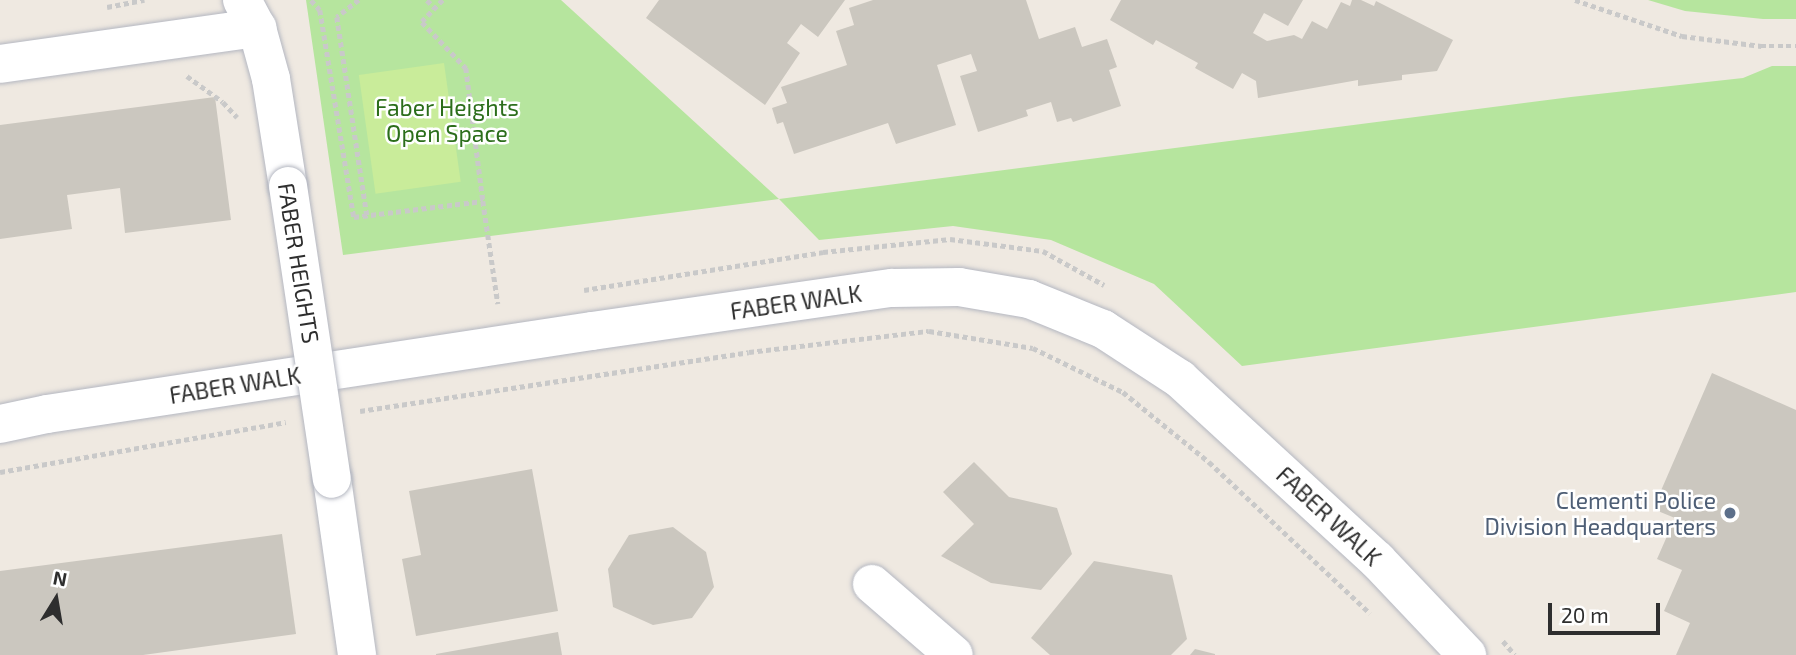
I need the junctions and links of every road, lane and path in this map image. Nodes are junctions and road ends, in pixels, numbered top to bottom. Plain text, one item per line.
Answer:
1 (311, 0) edge
2 (359, 0) edge
3 (427, 0) edge
4 (443, 0) edge
5 (1574, 0) edge
6 (435, 8) junction
7 (250, 14) edge
8 (1796, 46) edge
9 (0, 64) edge
10 (182, 73) dead end
11 (246, 126) dead end
12 (483, 201) junction
13 (367, 216) junction
14 (579, 291) dead end
15 (1116, 292) dead end
16 (511, 302) dead end
17 (498, 304) junction
18 (484, 306) dead end
19 (349, 412) dead end
20 (294, 421) dead end
21 (0, 424) edge
22 (0, 472) edge
23 (872, 583) dead end
24 (1376, 618) dead end
25 (1500, 636) dead end
26 (357, 655) edge
27 (954, 655) edge
28 (1466, 655) edge
29 (1515, 655) edge

1 - 13 path
2 - 13 path
3 - 6 path
4 - 6 path
5 - 8 path
6 - 12 path
7 - 9 street
7 - 26 street, FABER HEIGHTS, bridge
10 - 11 path
12 - 13 path
12 - 17 path
14 - 15 path
16 - 17 path
17 - 18 path
19 - 24 path
20 - 22 path
21 - 28 street, FABER WALK
23 - 27 street
25 - 29 path

